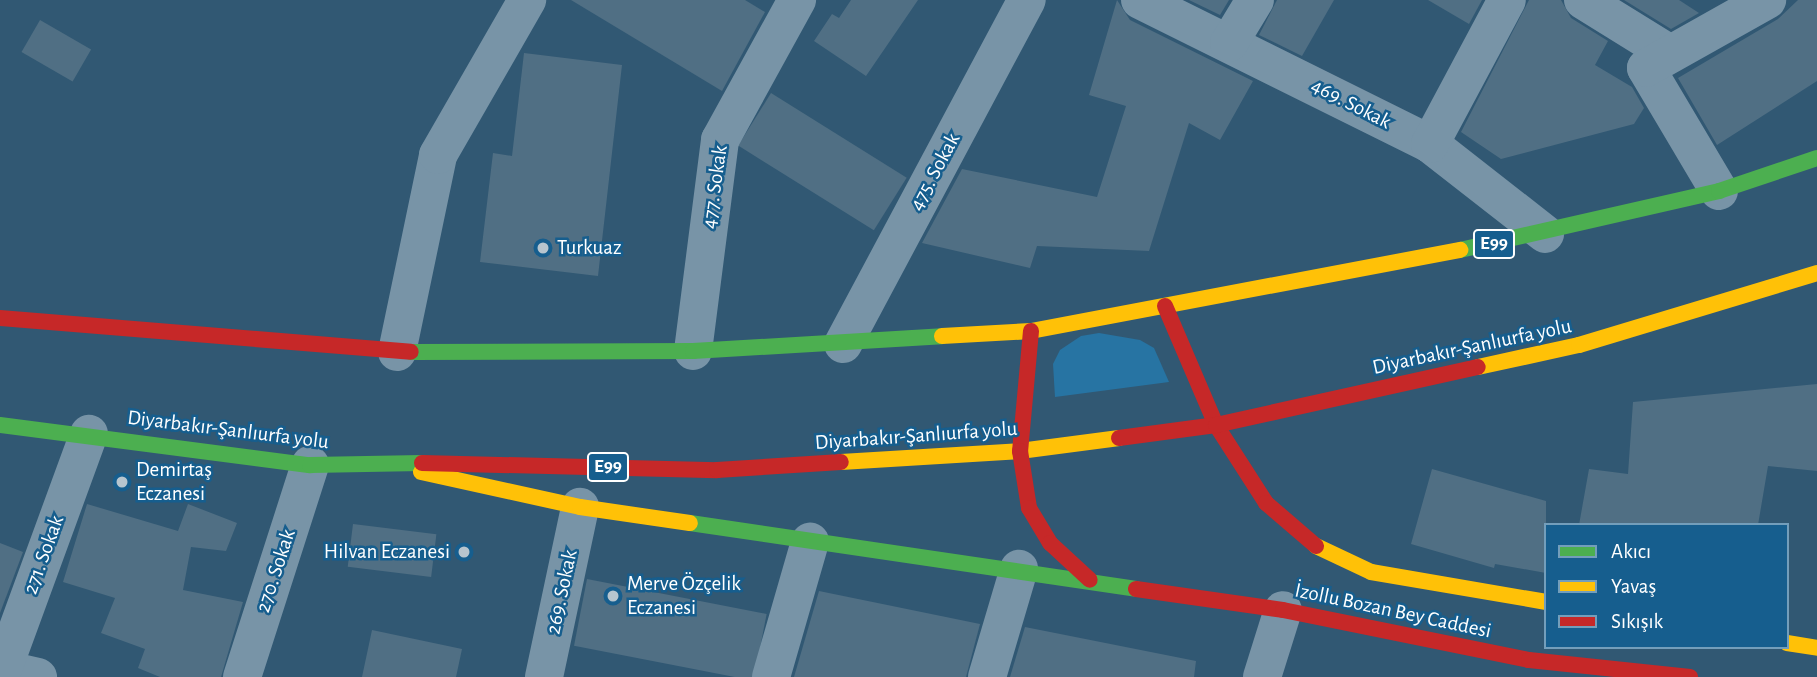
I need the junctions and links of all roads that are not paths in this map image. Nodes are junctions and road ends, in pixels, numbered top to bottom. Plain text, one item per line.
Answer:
1 (797, 0) edge
2 (1027, 0) edge
3 (1140, 0) edge
4 (1255, 0) edge
5 (1507, 0) edge
6 (1583, 0) edge
7 (1767, 0) edge
8 (523, 2) edge
9 (1229, 43) junction
10 (1670, 54) junction
11 (1430, 144) junction
12 (1817, 158) edge
13 (1719, 191) junction
14 (1545, 234) junction
15 (1817, 273) edge
16 (1165, 306) junction
17 (0, 318) edge
18 (1031, 331) junction
19 (843, 344) junction
20 (693, 351) junction
21 (397, 352) junction
22 (0, 425) edge
23 (1216, 425) junction
24 (89, 434) junction
25 (1020, 451) junction
26 (374, 462) junction
27 (310, 465) junction
28 (580, 507) junction
29 (810, 542) junction
30 (1019, 569) junction
31 (1090, 580) junction
32 (1544, 602) edge
33 (1283, 610) junction
34 (1789, 643) edge
35 (1817, 648) edge
36 (1527, 669) edge
37 (14, 674) edge
38 (242, 677) edge
39 (544, 677) edge
40 (771, 677) edge
41 (987, 677) edge
42 (1262, 677) edge
43 (1690, 677) edge

1 - 20 street, 477. Sokak
2 - 19 street, 475. Sokak
3 - 9 street, 469. Sokak
4 - 9 street
5 - 11 street
6 - 10 street
7 - 10 street
8 - 21 street
9 - 11 street, 469. Sokak
10 - 13 street
11 - 14 street, 469. Sokak
12 - 13 main road, E99
13 - 14 main road, E99
14 - 16 main road, E99
15 - 23 main road, Diyarbakır-Şanlıurfa yolu / E99
16 - 18 main road, E99
16 - 23 main road, İzollu Bozan Bey Caddesi
17 - 21 main road, E99
18 - 19 main road, E99
18 - 25 main road
19 - 20 main road, E99
20 - 21 main road, E99
22 - 24 main road, Diyarbakır-Şanlıurfa yolu / E99
23 - 25 main road, Diyarbakır-Şanlıurfa yolu / E99
23 - 32 main road, İzollu Bozan Bey Caddesi
24 - 27 main road, Diyarbakır-Şanlıurfa yolu / E99
24 - 37 street, 271. Sokak
25 - 26 main road, Diyarbakır-Şanlıurfa yolu / E99
25 - 31 main road
26 - 27 main road, Diyarbakır-Şanlıurfa yolu / E99
26 - 28 main road, İzollu Bozan Bey Caddesi
27 - 38 street, 270. Sokak
28 - 29 main road, İzollu Bozan Bey Caddesi
28 - 39 street, 269. Sokak
29 - 30 main road, İzollu Bozan Bey Caddesi
29 - 40 street
30 - 31 main road, İzollu Bozan Bey Caddesi
30 - 41 street
31 - 33 main road, İzollu Bozan Bey Caddesi
33 - 36 main road, İzollu Bozan Bey Caddesi
33 - 42 street
34 - 35 main road
36 - 43 main road, İzollu Bozan Bey Caddesi

